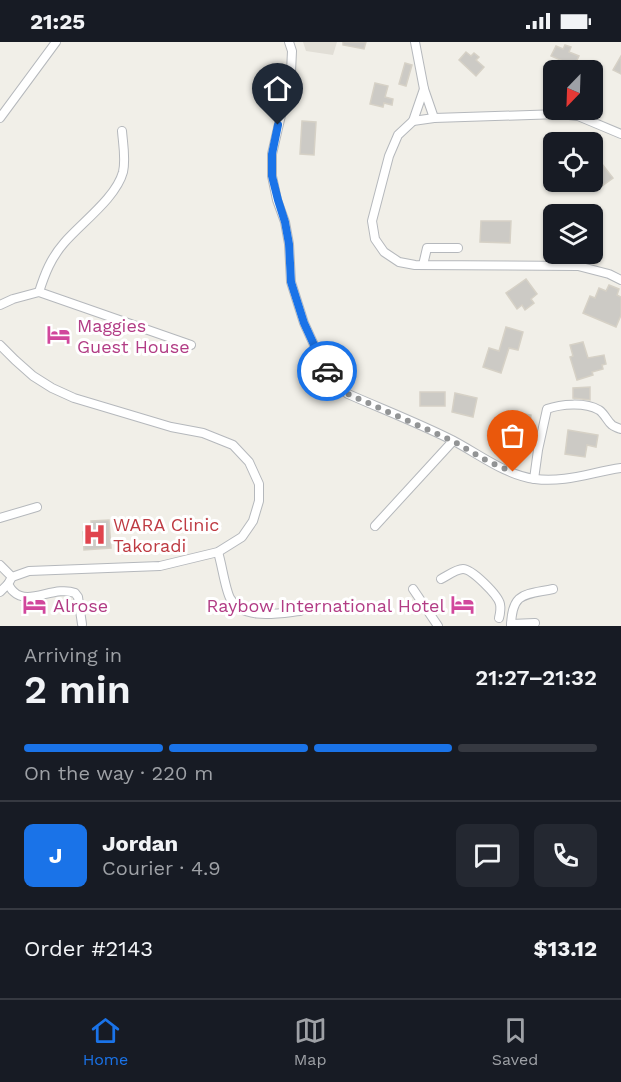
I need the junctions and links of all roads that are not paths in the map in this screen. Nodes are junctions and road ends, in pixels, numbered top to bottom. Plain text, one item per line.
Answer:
1 (56, 42) edge
2 (289, 42) edge
3 (415, 42) edge
4 (424, 89) junction
5 (0, 118) edge
6 (434, 118) junction
7 (412, 121) junction
8 (122, 131) dead end
9 (621, 134) edge
10 (458, 249) dead end
11 (423, 265) junction
12 (621, 280) edge
13 (39, 292) junction
14 (0, 305) edge
15 (0, 345) edge
16 (191, 345) dead end
17 (621, 429) edge
18 (453, 441) junction
19 (621, 468) edge
20 (534, 479) junction
21 (38, 507) dead end
22 (0, 519) edge
23 (375, 526) dead end
24 (218, 552) junction
25 (0, 565) edge
26 (441, 579) dead end
27 (10, 581) junction
28 (412, 589) dead end
29 (553, 589) dead end
30 (0, 592) edge
31 (300, 612) dead end
32 (499, 618) junction
33 (511, 622) edge
34 (535, 623) dead end
35 (82, 624) dead end
36 (438, 626) edge
37 (491, 626) edge

1 - 5 street
2 - 18 street
3 - 4 street
4 - 6 street
4 - 7 street
6 - 7 street
6 - 9 street
7 - 11 street
8 - 13 street
10 - 11 street
11 - 12 street
13 - 14 street
13 - 16 street
15 - 24 street
17 - 20 street
18 - 20 street
18 - 23 street
19 - 20 street
21 - 22 street
24 - 27 street
24 - 31 street
25 - 27 street
26 - 32 street
27 - 30 street
27 - 35 street
28 - 36 street
29 - 33 street
32 - 33 street
32 - 37 street
33 - 34 street

